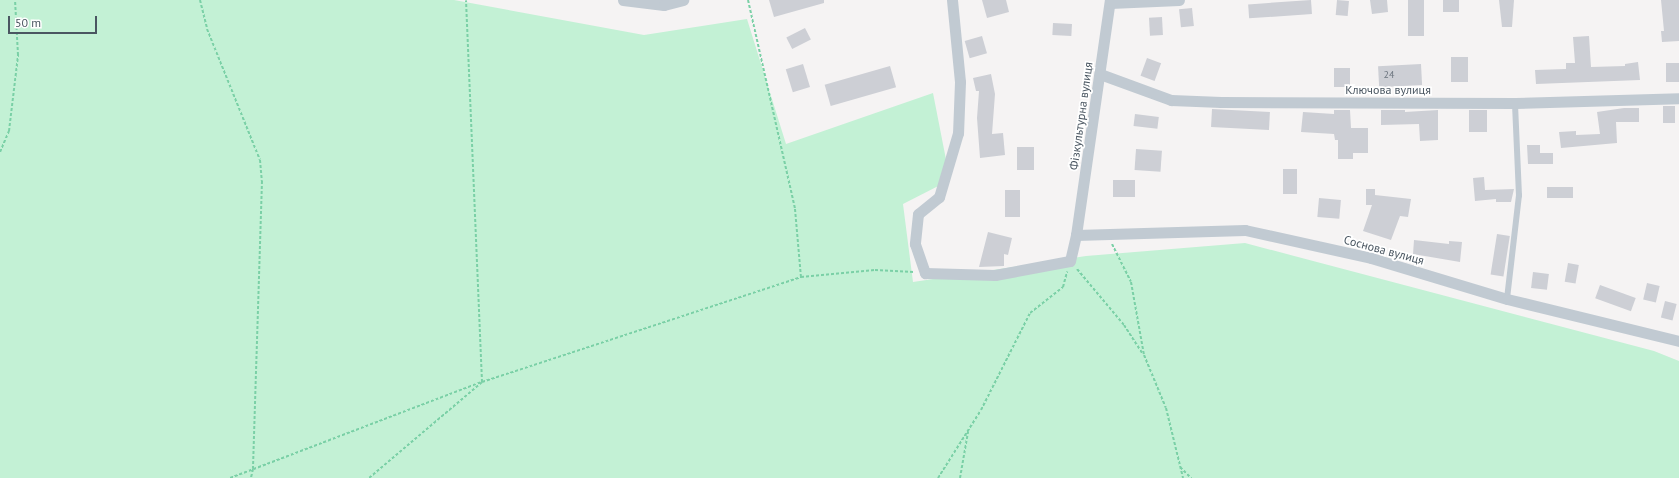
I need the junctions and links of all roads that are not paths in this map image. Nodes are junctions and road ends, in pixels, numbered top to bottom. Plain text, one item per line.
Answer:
1 (623, 0) edge
2 (683, 0) edge
3 (952, 0) edge
4 (1179, 0) edge
5 (1110, 1) edge
6 (1100, 74) junction
7 (1679, 98) edge
8 (1515, 103) junction
9 (1076, 235) junction
10 (1507, 299) junction
11 (1679, 341) edge

1 - 2 street
3 - 9 street, Фізкультурна вулиця
4 - 5 street
5 - 6 street, Фізкультурна вулиця
6 - 8 street, Ключова вулиця
6 - 9 street, Фізкультурна вулиця
7 - 8 street, Ключова вулиця
8 - 10 lane
9 - 10 street, Соснова вулиця
10 - 11 street, Соснова вулиця

